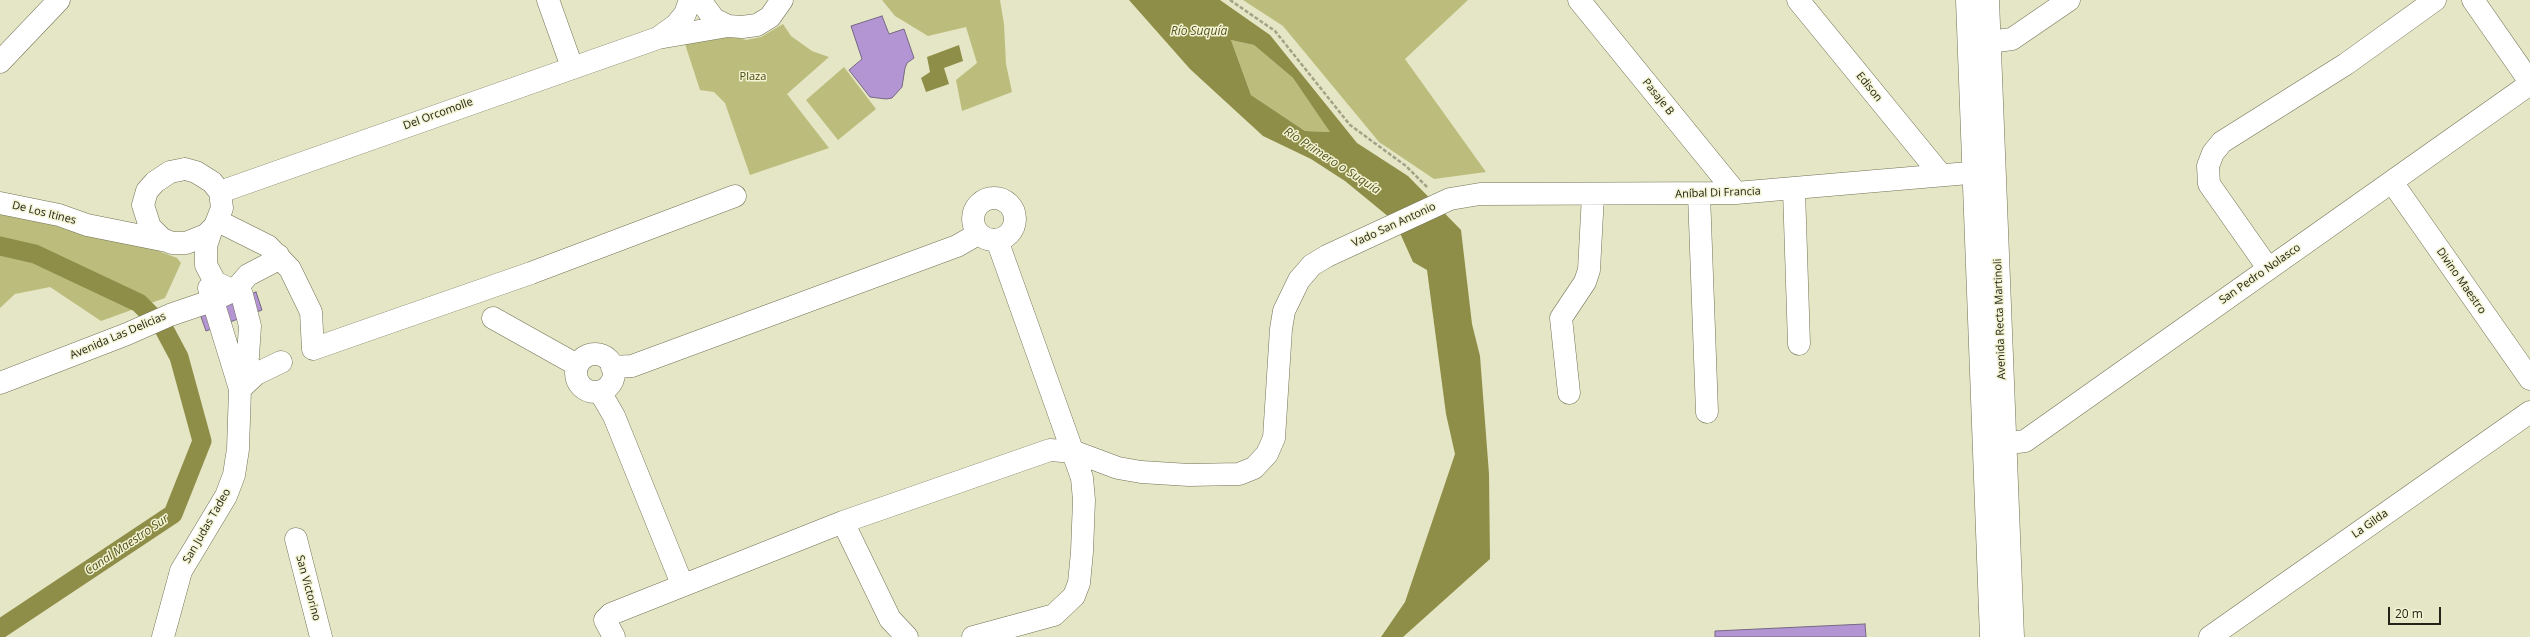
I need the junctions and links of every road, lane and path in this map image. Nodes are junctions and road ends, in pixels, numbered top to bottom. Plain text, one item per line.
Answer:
1 (59, 0) edge
2 (548, 0) edge
3 (690, 0) edge
4 (700, 0) edge
5 (782, 0) edge
6 (1230, 0) edge
7 (1579, 0) edge
8 (1798, 0) edge
9 (1967, 0) edge
10 (1988, 0) edge
11 (2069, 0) edge
12 (2435, 0) edge
13 (2473, 0) edge
14 (728, 26) junction
15 (658, 38) junction
16 (1979, 41) junction
17 (0, 62) edge
18 (572, 66) junction
19 (2530, 83) edge
20 (1994, 171) junction
21 (1972, 173) junction
22 (1941, 175) junction
23 (2392, 182) junction
24 (1794, 190) junction
25 (220, 192) junction
26 (1736, 193) junction
27 (1698, 194) junction
28 (1593, 195) junction
29 (735, 196) dead end
30 (1451, 199) junction
31 (0, 203) edge
32 (143, 205) junction
33 (87, 225) junction
34 (214, 226) junction
35 (170, 242) junction
36 (278, 255) junction
37 (2268, 268) junction
38 (241, 298) junction
39 (214, 310) junction
40 (493, 318) dead end
41 (1799, 344) dead end
42 (281, 362) dead end
43 (577, 365) junction
44 (612, 367) junction
45 (2530, 379) edge
46 (0, 384) edge
47 (240, 389) junction
48 (600, 392) junction
49 (1569, 393) dead end
50 (1707, 412) dead end
51 (2530, 412) edge
52 (1994, 445) junction
53 (1075, 452) junction
54 (843, 522) junction
55 (296, 539) dead end
56 (682, 584) junction
57 (610, 628) edge
58 (163, 637) edge
59 (321, 637) edge
60 (907, 637) edge
61 (973, 637) edge
62 (1991, 637) edge
63 (2013, 637) edge
64 (2210, 637) edge

1 - 17 street
2 - 18 street
3 - 15 street
4 - 14 street
5 - 14 street
6 - 30 path
7 - 26 street, Pasaje B
8 - 22 street, Edison
9 - 16 street, Avenida Recta Martinoli
10 - 16 street, Avenida Recta Martinoli
11 - 16 street
12 - 37 street
13 - 19 street
14 - 15 street
15 - 18 street, Del Orcomolle
16 - 20 street, Avenida Recta Martinoli
16 - 21 street, Avenida Recta Martinoli
18 - 25 street, Del Orcomolle
19 - 23 street, San Pedro Nolasco
20 - 21 street, Aníbal Di Francia
20 - 52 street, Avenida Recta Martinoli
21 - 22 street, Aníbal Di Francia
21 - 52 street, Avenida Recta Martinoli
22 - 24 street, Aníbal Di Francia
23 - 37 street, San Pedro Nolasco
23 - 45 street, Divino Maestro
24 - 26 street, Aníbal Di Francia
24 - 41 street
25 - 32 street, De Los Itines
25 - 34 street
26 - 27 street, Aníbal Di Francia
27 - 28 street, Aníbal Di Francia
27 - 50 street
28 - 30 street, Aníbal Di Francia
28 - 49 street
29 - 36 street
30 - 53 street, Vado San Antonio
31 - 33 street, De Los Itines
32 - 33 street, De Los Itines
32 - 35 street, De Los Itines
33 - 35 street, De Los Itines
34 - 35 street, De Los Itines
34 - 36 street
34 - 38 street
35 - 39 street, De Los Itines
36 - 38 street
37 - 52 street, San Pedro Nolasco
38 - 39 street, Avenida Las Delicias
38 - 47 street, San Judas Tadeo
39 - 46 street, Avenida Las Delicias
39 - 47 street, San Judas Tadeo
40 - 43 street
42 - 47 street
43 - 44 street
43 - 48 street
44 - 48 street
44 - 53 street
47 - 58 street, San Judas Tadeo
48 - 56 street
51 - 64 street, La Gilda
52 - 62 street, Avenida Recta Martinoli
52 - 63 street, Avenida Recta Martinoli
53 - 54 street, Vado San Antonio
53 - 61 street
54 - 56 street, Vado San Antonio
54 - 60 street
55 - 59 street, San Victorino
56 - 57 street, Vado San Antonio

